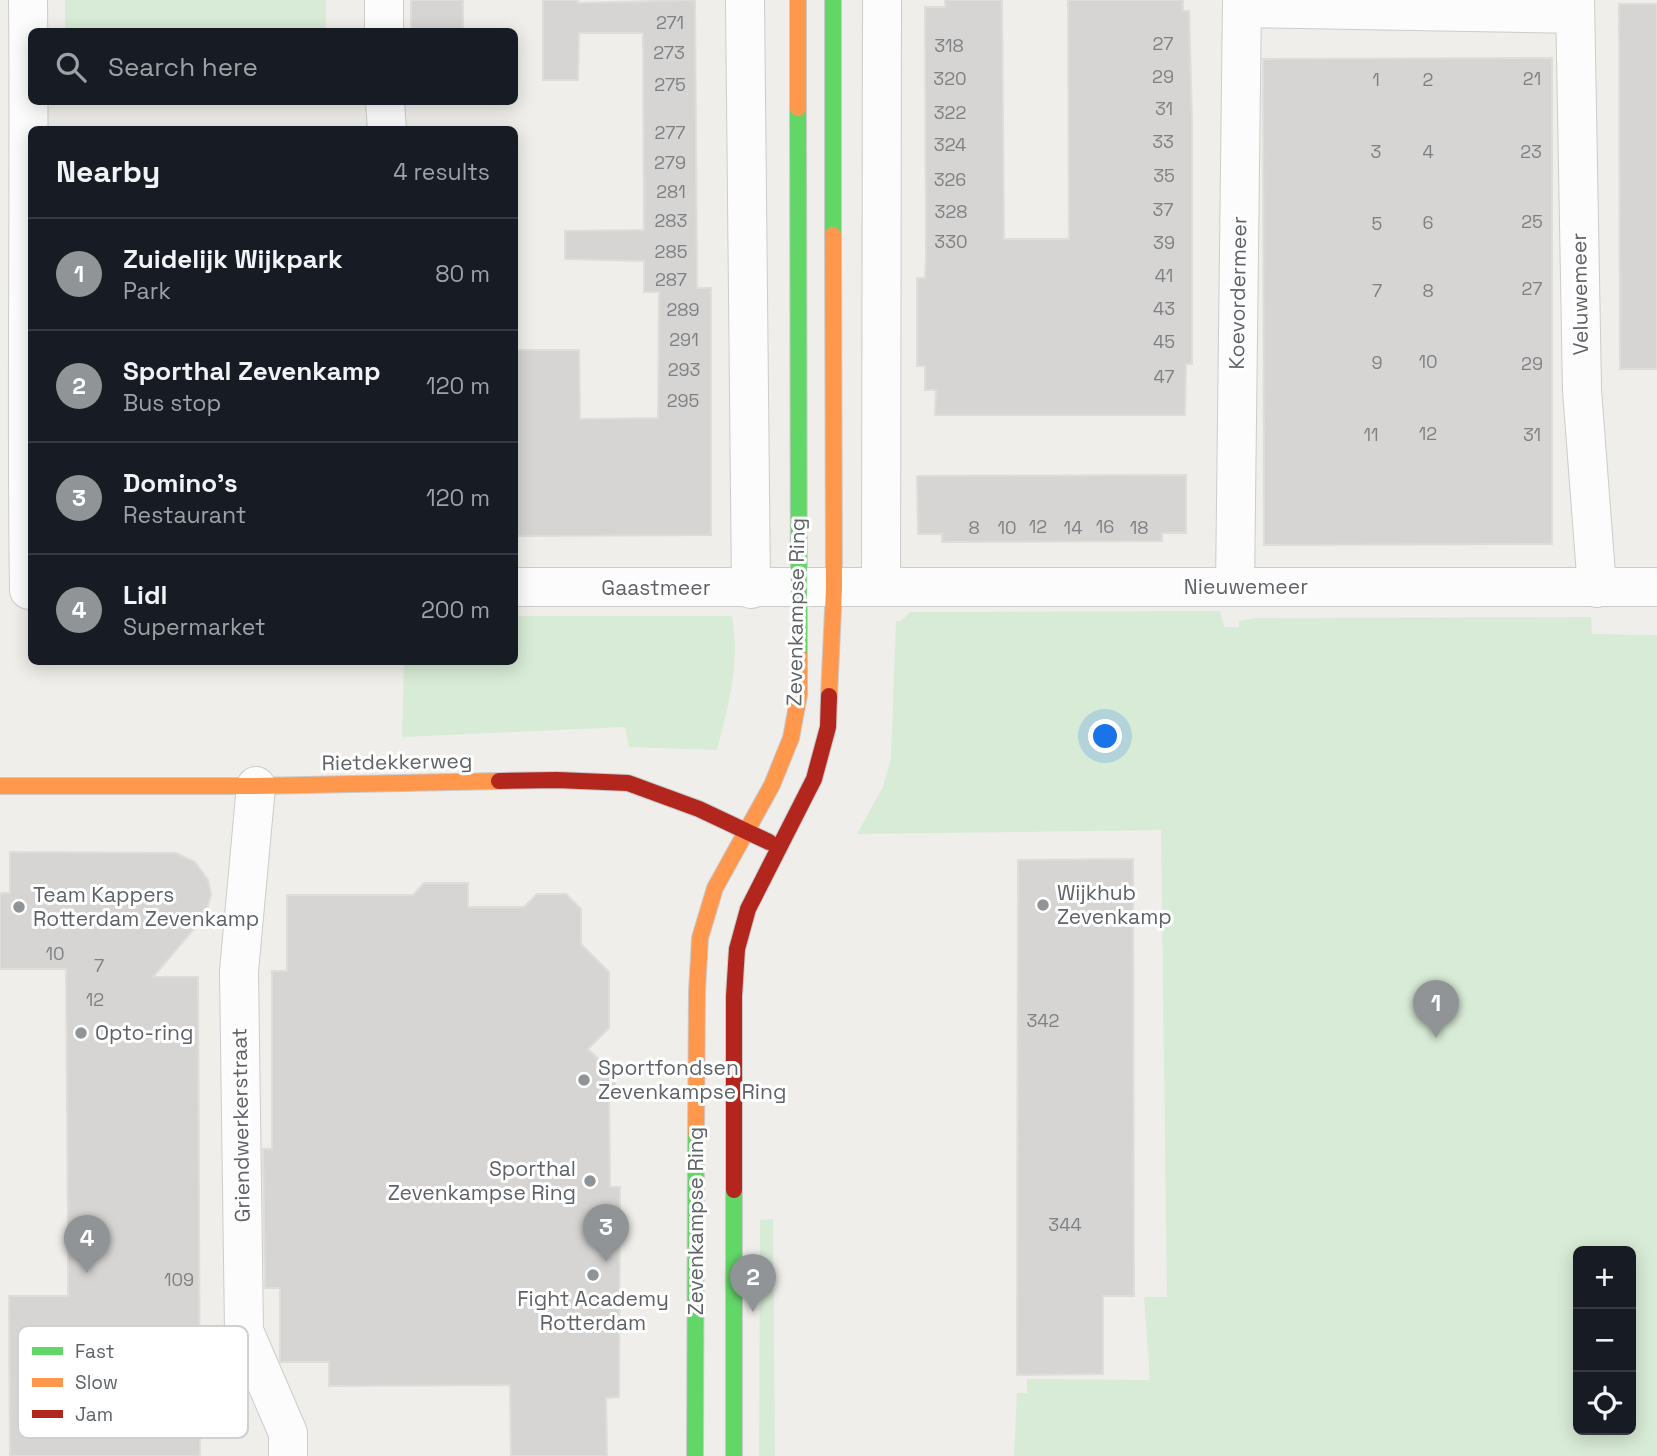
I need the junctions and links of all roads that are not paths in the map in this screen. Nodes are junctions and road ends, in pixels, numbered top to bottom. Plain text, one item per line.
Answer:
1 (28, 0) edge
2 (384, 0) edge
3 (745, 0) edge
4 (798, 0) edge
5 (833, 0) edge
6 (882, 0) edge
7 (1242, 4) edge
8 (1575, 7) edge
9 (28, 28) edge
10 (384, 28) edge
11 (28, 105) edge
12 (386, 105) edge
13 (28, 126) edge
14 (387, 126) edge
15 (518, 587) edge
16 (881, 587) junction
17 (1235, 587) junction
18 (1657, 587) edge
19 (816, 588) junction
20 (1597, 588) junction
21 (751, 589) junction
22 (0, 786) edge
23 (256, 786) junction
24 (747, 830) junction
25 (780, 849) junction
26 (244, 1326) edge
27 (248, 1340) edge
28 (288, 1456) edge
29 (695, 1456) edge
30 (734, 1456) edge

1 - 9 street
2 - 10 street
3 - 21 street
4 - 19 main road, Zevenkampse Ring
5 - 19 main road, Zevenkampse Ring
6 - 16 street
7 - 8 street
7 - 17 street, Koevordermeer
8 - 20 street, Veluwemeer
11 - 13 street
12 - 14 street
15 - 21 street, Gaastmeer
16 - 17 street, Nieuwemeer
16 - 19 street, Nieuwemeer
17 - 20 street, Nieuwemeer
18 - 20 street, Nieuwemeer
19 - 21 street, Gaastmeer
19 - 24 main road, Zevenkampse Ring
19 - 25 main road, Zevenkampse Ring
22 - 23 main road, Rietdekkerweg
23 - 24 main road, Rietdekkerweg
23 - 26 street, Griendwerkerstraat
24 - 25 main road, Rietdekkerweg
24 - 29 main road, Zevenkampse Ring
25 - 30 main road, Zevenkampse Ring
27 - 28 street, Griendwerkerstraat

